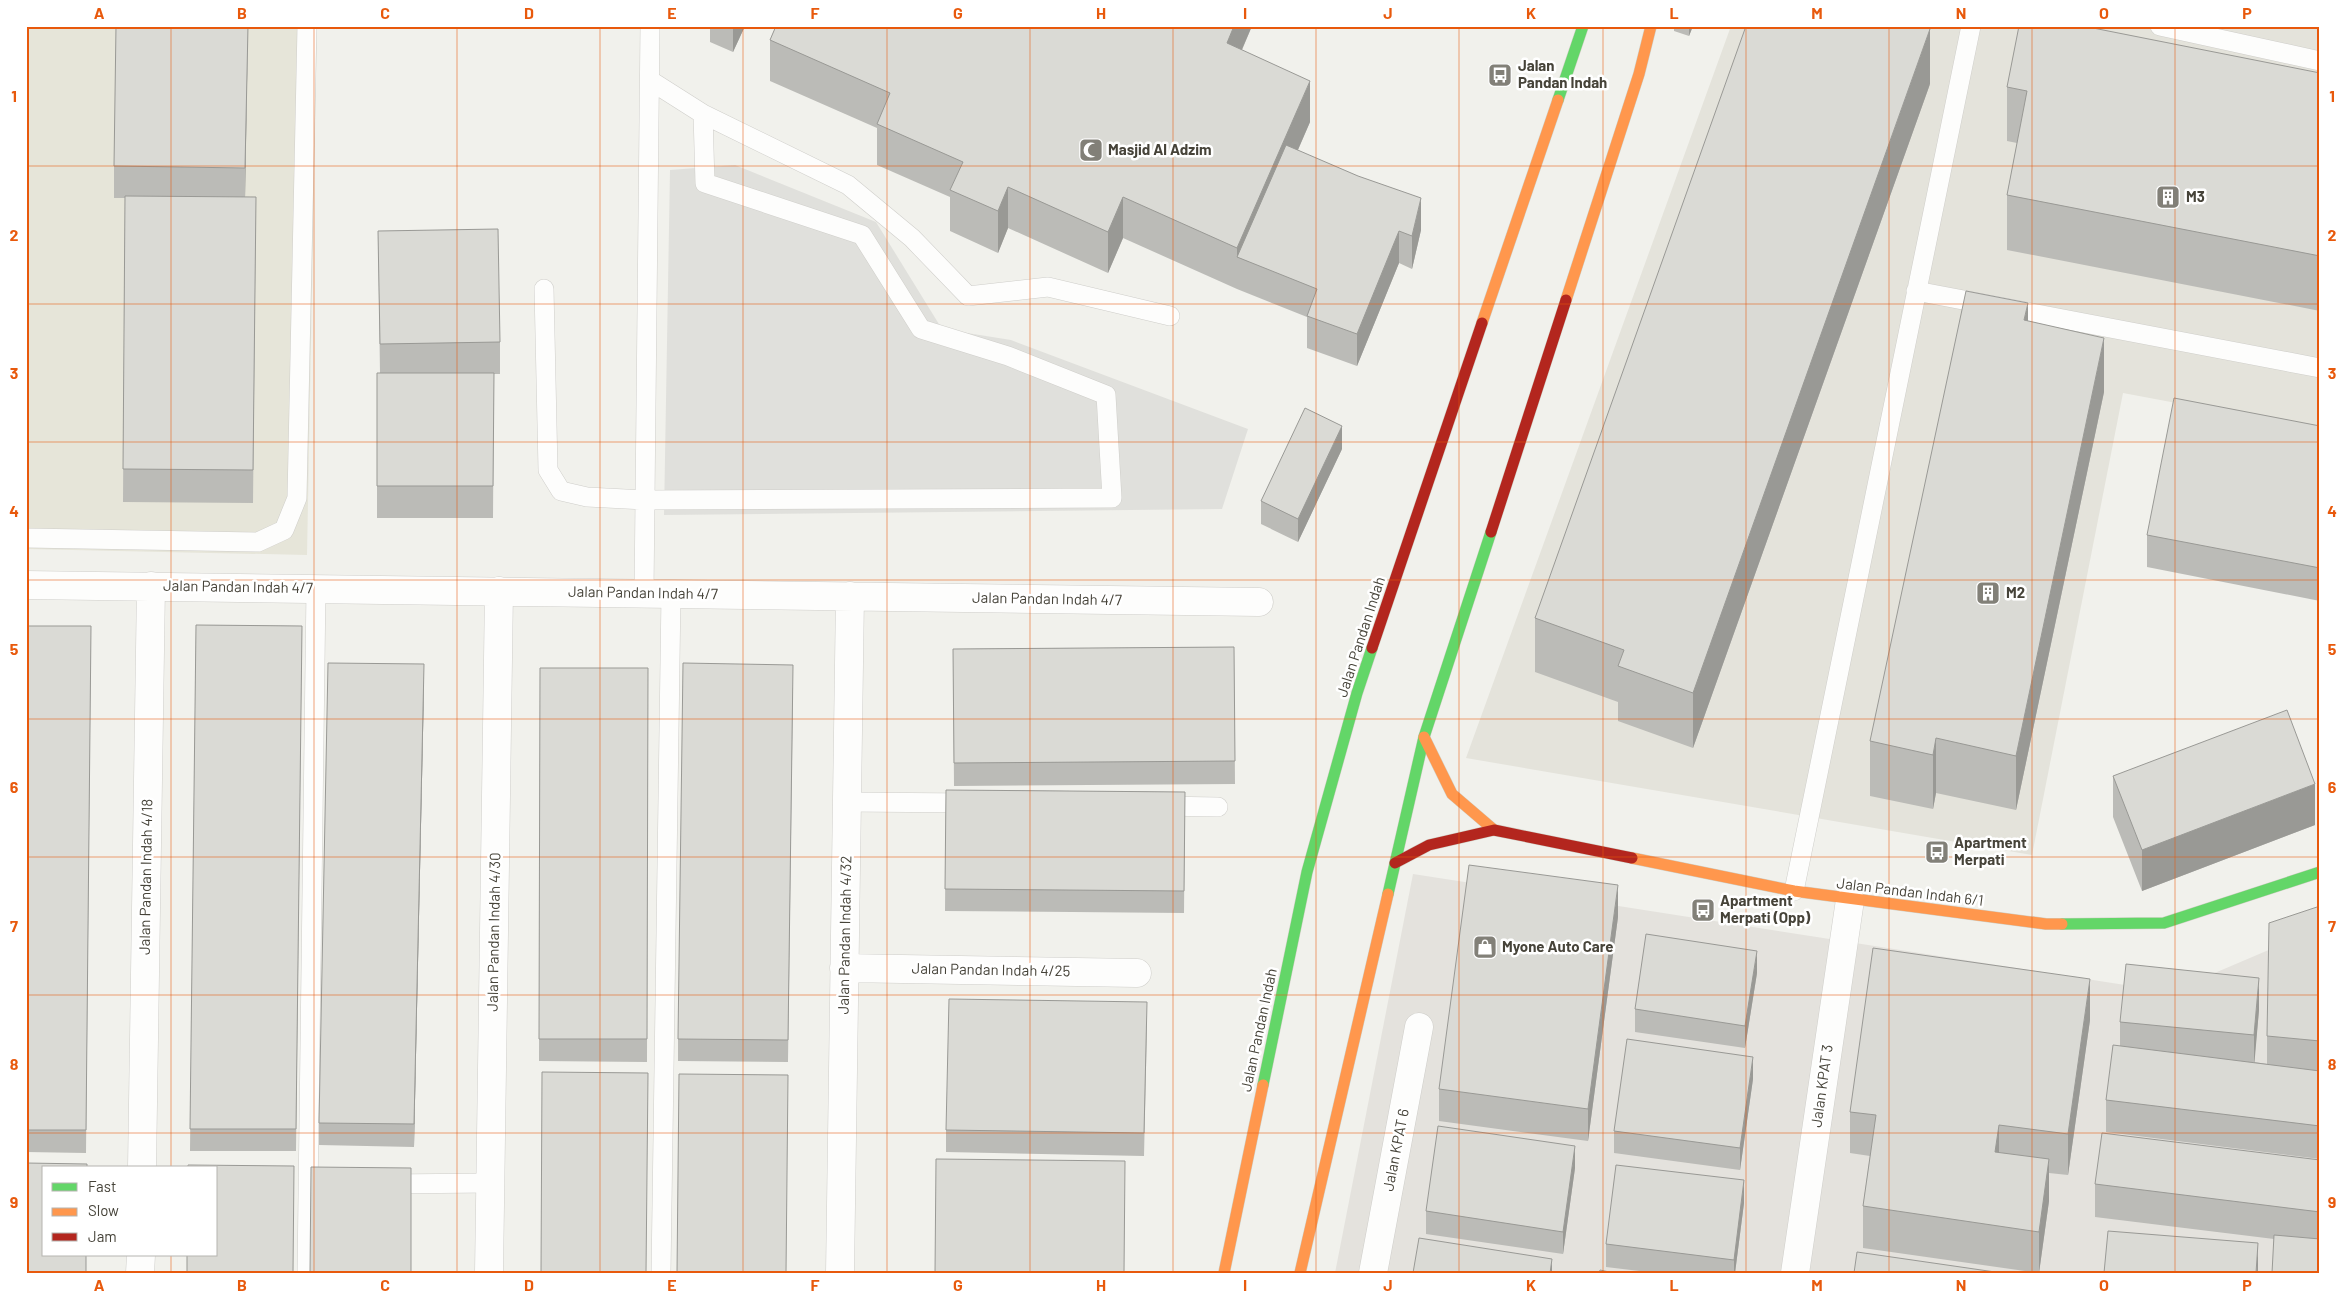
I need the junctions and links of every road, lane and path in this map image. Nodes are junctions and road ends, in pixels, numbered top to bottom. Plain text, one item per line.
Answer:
1 (307, 26) edge
2 (650, 26) edge
3 (1583, 26) edge
4 (1651, 26) edge
5 (1971, 26) edge
6 (2160, 26) edge
7 (2320, 61) edge
8 (651, 81) junction
9 (703, 114) junction
10 (544, 289) dead end
11 (1916, 291) junction
12 (1170, 316) dead end
13 (2320, 368) edge
14 (646, 500) junction
15 (26, 538) edge
16 (26, 585) edge
17 (151, 586) junction
18 (316, 588) junction
19 (499, 591) junction
20 (658, 594) junction
21 (850, 596) junction
22 (1259, 602) dead end
23 (1424, 737) junction
24 (847, 802) junction
25 (994, 804) edge
26 (1140, 806) edge
27 (1218, 807) dead end
28 (1494, 830) junction
29 (1395, 864) junction
30 (2320, 872) edge
31 (1794, 891) junction
32 (1850, 900) junction
33 (844, 968) junction
34 (1137, 973) dead end
35 (1419, 1027) dead end
36 (142, 1166) edge
37 (490, 1183) junction
38 (327, 1185) edge
39 (366, 1185) edge
40 (299, 1186) junction
41 (141, 1256) edge
42 (140, 1273) edge
43 (307, 1273) edge
44 (489, 1273) edge
45 (661, 1273) edge
46 (840, 1273) edge
47 (1224, 1273) edge
48 (1300, 1273) edge
49 (1372, 1273) edge
50 (1795, 1273) edge

1 - 15 lane
2 - 8 lane
3 - 47 main road, Jalan Pandan Indah
4 - 23 main road
5 - 11 lane
6 - 7 lane
8 - 9 lane
8 - 14 lane
9 - 12 lane
9 - 14 lane
10 - 14 lane
11 - 13 lane
11 - 31 lane
14 - 20 lane
16 - 17 street, Jalan Pandan Indah 4/7
17 - 18 street, Jalan Pandan Indah 4/7
17 - 36 street, Jalan Pandan Indah 4/18
18 - 19 street, Jalan Pandan Indah 4/7
18 - 40 lane
19 - 20 street, Jalan Pandan Indah 4/7
19 - 37 street, Jalan Pandan Indah 4/30
20 - 21 street, Jalan Pandan Indah 4/7
20 - 45 lane
21 - 22 street, Jalan Pandan Indah 4/7
21 - 24 street, Jalan Pandan Indah 4/32
23 - 28 main road, Jalan Pandan Indah 6/1
23 - 29 main road
24 - 25 lane
24 - 33 street, Jalan Pandan Indah 4/32
26 - 27 lane
28 - 29 main road, Jalan Pandan Indah 6/1
28 - 31 main road, Jalan Pandan Indah 6/1
29 - 48 main road
30 - 32 main road, Jalan Pandan Indah 6/1
31 - 32 main road, Jalan Pandan Indah 6/1
32 - 50 street, Jalan KPAT 3
33 - 34 street, Jalan Pandan Indah 4/25
33 - 46 street, Jalan Pandan Indah 4/32
35 - 49 street, Jalan KPAT 6
37 - 39 lane
37 - 44 street, Jalan Pandan Indah 4/30
38 - 40 lane
40 - 43 lane
41 - 42 street

